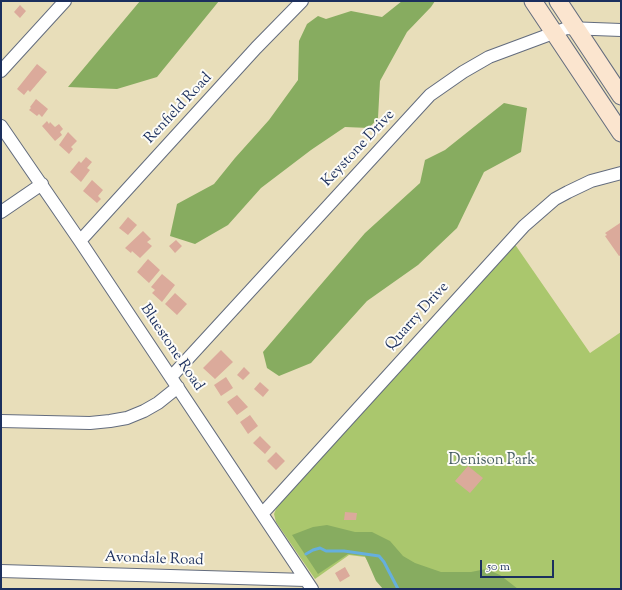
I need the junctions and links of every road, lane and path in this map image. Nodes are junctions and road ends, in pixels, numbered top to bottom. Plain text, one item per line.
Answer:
1 (65, 1) edge
2 (302, 1) edge
3 (533, 1) edge
4 (558, 1) edge
5 (577, 28) junction
6 (621, 30) edge
7 (555, 33) junction
8 (1, 71) edge
9 (621, 96) edge
10 (1, 126) edge
11 (621, 133) edge
12 (621, 173) edge
13 (42, 184) junction
14 (1, 212) edge
15 (80, 241) junction
16 (175, 382) junction
17 (1, 421) edge
18 (262, 514) junction
19 (1, 572) edge
20 (309, 585) edge

1 - 8 street
2 - 15 street, Renfield Road
3 - 7 main road
4 - 5 main road
5 - 6 street, Keystone Drive
5 - 7 street, Keystone Drive
5 - 9 main road
7 - 11 main road
7 - 16 street, Keystone Drive
10 - 13 street, Bluestone Road
12 - 18 street, Quarry Drive
13 - 14 street
13 - 15 street, Bluestone Road
15 - 16 street, Bluestone Road
16 - 17 street, Keystone Drive
16 - 18 street, Bluestone Road
18 - 20 street, Bluestone Road
19 - 20 street, Avondale Road

